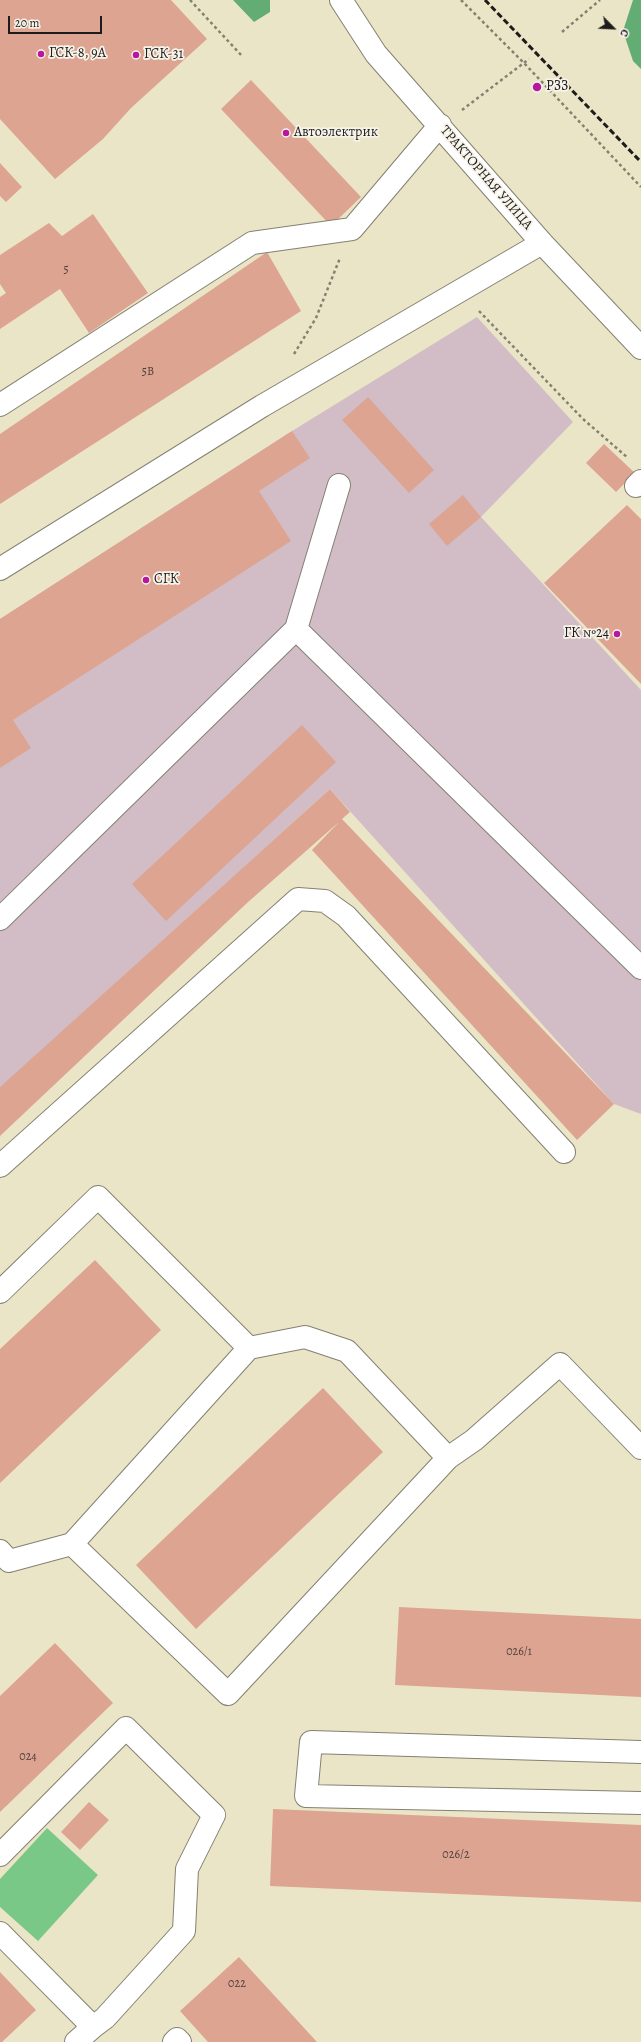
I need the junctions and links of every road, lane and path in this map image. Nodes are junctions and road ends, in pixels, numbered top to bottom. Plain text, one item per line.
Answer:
1 (190, 0) edge
2 (341, 0) edge
3 (461, 0) edge
4 (600, 0) edge
5 (562, 32) dead end
6 (242, 56) dead end
7 (529, 59) dead end
8 (524, 63) junction
9 (440, 125) junction
10 (641, 187) edge
11 (352, 230) junction
12 (542, 243) junction
13 (440, 303) junction
14 (641, 348) edge
15 (291, 358) dead end
16 (0, 405) edge
17 (630, 460) dead end
18 (339, 485) dead end
19 (0, 569) edge
20 (296, 629) junction
21 (0, 919) edge
22 (641, 968) edge
23 (564, 1152) dead end
24 (0, 1166) edge
25 (0, 1292) edge
26 (249, 1348) junction
27 (641, 1448) edge
28 (448, 1458) junction
29 (72, 1544) junction
30 (0, 1551) edge
31 (641, 1752) edge
32 (641, 1803) edge
33 (0, 1855) edge
34 (0, 1933) edge
35 (93, 2026) junction
36 (76, 2042) edge
37 (174, 2042) edge
38 (180, 2042) edge

1 - 6 path
2 - 9 street, ТРАКТОРНАЯ УЛИЦА
3 - 8 path
4 - 5 path
7 - 8 path
8 - 9 path
8 - 10 path
9 - 11 street
9 - 12 street, ТРАКТОРНАЯ УЛИЦА
11 - 15 path
11 - 16 street
12 - 13 street
12 - 14 street, ТРАКТОРНАЯ УЛИЦА
13 - 17 path
13 - 19 street
18 - 20 street
20 - 21 street
20 - 22 street
23 - 24 street
25 - 26 street
26 - 28 street
26 - 29 street
27 - 28 street
28 - 29 street
29 - 30 street
31 - 32 street
33 - 35 street
34 - 35 street
35 - 36 street
37 - 38 street

